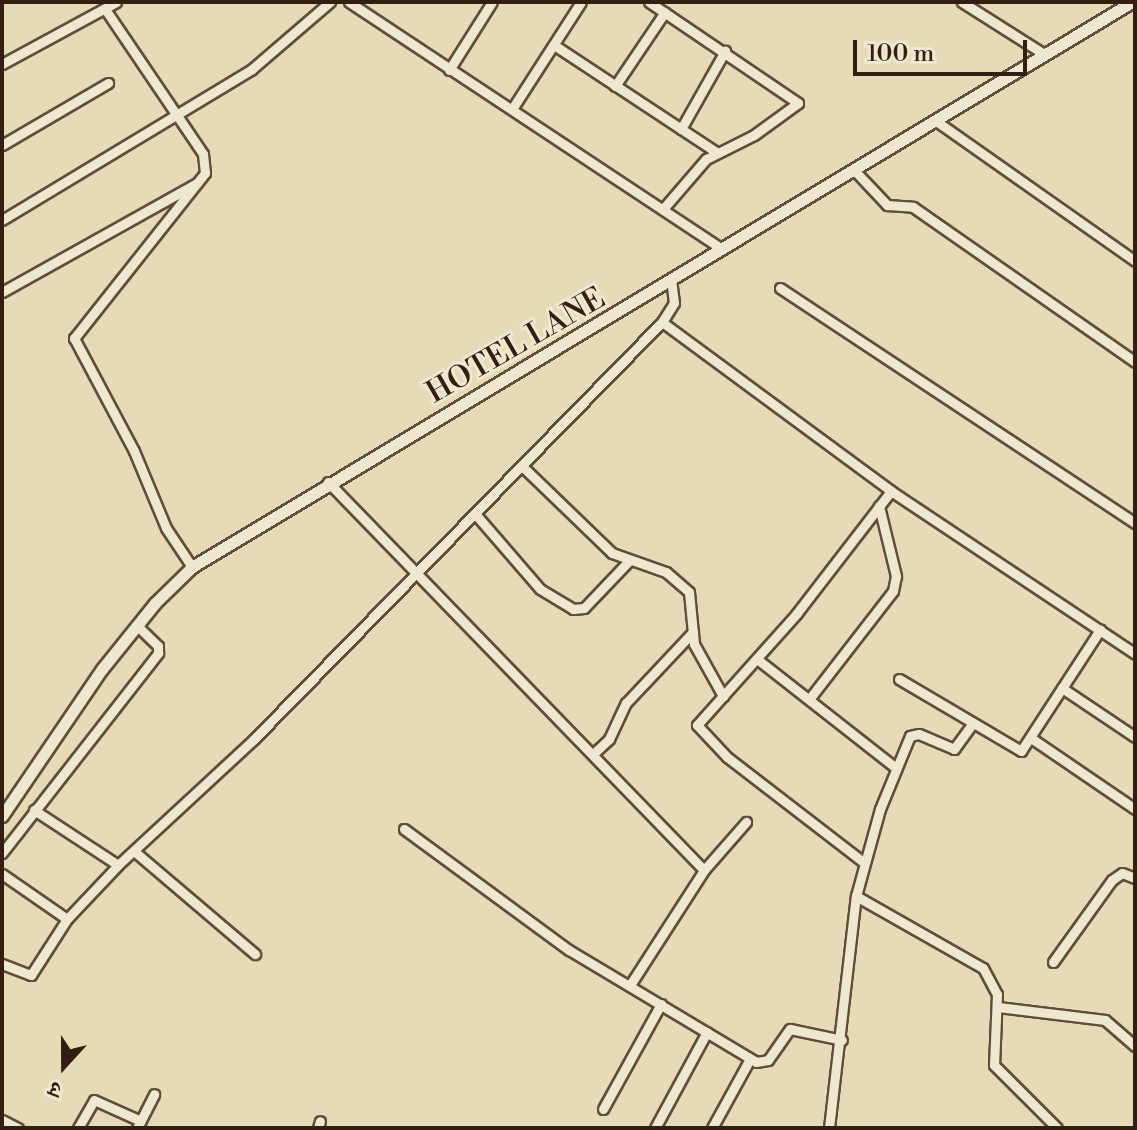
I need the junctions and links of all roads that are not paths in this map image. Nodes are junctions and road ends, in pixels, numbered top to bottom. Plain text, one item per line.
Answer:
1 (90, 2) edge
2 (116, 2) edge
3 (330, 2) edge
4 (349, 2) edge
5 (492, 2) edge
6 (581, 2) edge
7 (649, 2) edge
8 (962, 2) edge
9 (1132, 2) edge
10 (101, 11) junction
11 (665, 12) junction
12 (554, 45) junction
13 (725, 51) junction
14 (1044, 54) junction
15 (2, 64) edge
16 (449, 70) junction
17 (108, 83) dead end
18 (615, 86) junction
19 (512, 109) junction
20 (177, 114) junction
21 (942, 127) junction
22 (681, 129) junction
23 (2, 145) edge
24 (718, 153) junction
25 (855, 171) junction
26 (200, 182) junction
27 (663, 209) junction
28 (2, 220) edge
29 (721, 248) junction
30 (1135, 261) edge
31 (673, 287) junction
32 (780, 288) dead end
33 (2, 292) edge
34 (662, 322) junction
35 (1135, 362) edge
36 (524, 468) junction
37 (333, 490) junction
38 (891, 491) junction
39 (879, 506) junction
40 (477, 516) junction
41 (1135, 523) edge
42 (628, 562) junction
43 (192, 567) junction
44 (417, 577) junction
45 (1100, 630) junction
46 (693, 632) junction
47 (145, 633) junction
48 (1135, 654) edge
49 (757, 659) junction
50 (899, 679) dead end
51 (1062, 688) junction
52 (723, 696) junction
53 (810, 698) junction
54 (973, 723) junction
55 (1135, 737) edge
56 (1031, 738) junction
57 (593, 754) junction
58 (896, 768) junction
59 (1135, 809) edge
60 (34, 810) junction
61 (2, 816) edge
62 (746, 822) dead end
63 (404, 829) dead end
64 (134, 851) junction
65 (2, 853) edge
66 (862, 861) junction
67 (118, 865) junction
68 (704, 870) junction
69 (2, 874) edge
70 (1135, 878) edge
71 (856, 896) junction
72 (67, 919) junction
73 (255, 954) dead end
74 (1053, 962) dead end
75 (2, 964) edge
76 (630, 985) junction
77 (661, 1004) junction
78 (998, 1007) junction
79 (707, 1032) junction
80 (842, 1040) junction
81 (1135, 1046) edge
82 (750, 1059) junction
83 (154, 1094) dead end
84 (603, 1109) dead end
85 (2, 1120) edge
86 (139, 1124) edge
87 (18, 1128) edge
88 (78, 1128) edge
89 (655, 1128) edge
90 (712, 1128) edge
91 (829, 1128) edge
92 (1057, 1128) edge

1 - 10 street
2 - 10 street
3 - 20 street
4 - 16 street
5 - 16 street
6 - 12 street
7 - 11 street
8 - 14 street
9 - 14 street, HOTEL LANE
10 - 15 street
10 - 20 street
11 - 13 street
11 - 18 street
12 - 18 street
12 - 19 street
13 - 22 street
13 - 24 street
14 - 21 street, HOTEL LANE
16 - 19 street
17 - 23 street
18 - 22 street
19 - 27 street
20 - 26 street
20 - 28 street
21 - 25 street, HOTEL LANE
21 - 30 street
22 - 24 street
24 - 27 street
25 - 29 street, HOTEL LANE
25 - 35 street
26 - 33 street
26 - 43 street
27 - 29 street
29 - 31 street, HOTEL LANE
31 - 34 street
31 - 37 street, HOTEL LANE
32 - 41 street
34 - 36 street
34 - 38 street
36 - 40 street
36 - 42 street
37 - 43 street, HOTEL LANE
37 - 44 street
38 - 39 street
38 - 45 street
39 - 49 street
39 - 53 street
40 - 42 street
40 - 44 street
42 - 46 street
43 - 47 street, HOTEL LANE
44 - 57 street
44 - 64 street
45 - 48 street
45 - 51 street
46 - 52 street
46 - 57 street
47 - 60 street
47 - 61 street, HOTEL LANE
49 - 52 street
49 - 53 street
50 - 54 street
51 - 55 street
51 - 56 street
52 - 66 street
53 - 58 street
54 - 56 street
54 - 58 street
56 - 59 street
57 - 68 street
58 - 66 street
60 - 65 street
60 - 67 street
62 - 68 street
63 - 76 street
64 - 67 street
64 - 73 street
66 - 71 street
67 - 72 street
68 - 76 street
69 - 72 street
70 - 74 street
71 - 78 street
71 - 80 street
72 - 75 street
76 - 77 street
77 - 79 street
77 - 84 street
78 - 81 street
78 - 92 street
79 - 82 street
79 - 89 street
80 - 82 street
80 - 91 street
82 - 90 street
83 - 86 street
85 - 87 street
86 - 88 street

